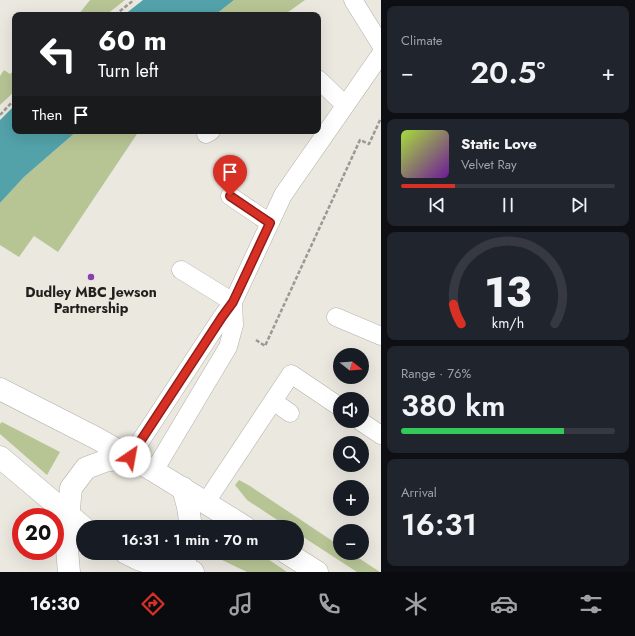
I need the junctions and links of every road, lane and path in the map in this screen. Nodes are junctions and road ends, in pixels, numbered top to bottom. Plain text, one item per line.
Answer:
1 (134, 0) edge
2 (353, 0) edge
3 (119, 12) edge
4 (381, 45) edge
5 (381, 54) edge
6 (321, 82) edge
7 (12, 102) edge
8 (344, 105) junction
9 (0, 115) edge
10 (381, 118) edge
11 (230, 196) dead end
12 (270, 223) junction
13 (181, 270) dead end
14 (233, 302) junction
15 (336, 317) dead end
16 (234, 325) junction
17 (381, 336) edge
18 (0, 389) edge
19 (273, 401) junction
20 (333, 402) edge
21 (290, 413) dead end
22 (369, 427) edge
23 (381, 435) edge
24 (0, 457) edge
25 (130, 457) junction
26 (154, 471) junction
27 (183, 488) junction
28 (206, 502) junction
29 (190, 520) edge
30 (234, 520) edge
31 (76, 522) edge
32 (141, 560) edge
33 (298, 560) edge
34 (186, 567) edge
35 (69, 572) edge
36 (317, 572) edge

1 - 3 path
2 - 4 lane
5 - 8 lane
6 - 8 lane
7 - 9 path
8 - 12 lane
10 - 16 path
11 - 12 lane
12 - 14 lane
13 - 14 lane
14 - 16 lane
14 - 25 lane
15 - 17 lane
16 - 26 lane
18 - 25 main road
19 - 20 lane
19 - 21 lane
19 - 28 lane
22 - 23 lane
24 - 31 main road
25 - 26 main road
25 - 31 main road
26 - 27 main road
27 - 28 main road
27 - 29 main road
28 - 30 main road
31 - 35 main road
32 - 34 main road
33 - 36 main road

